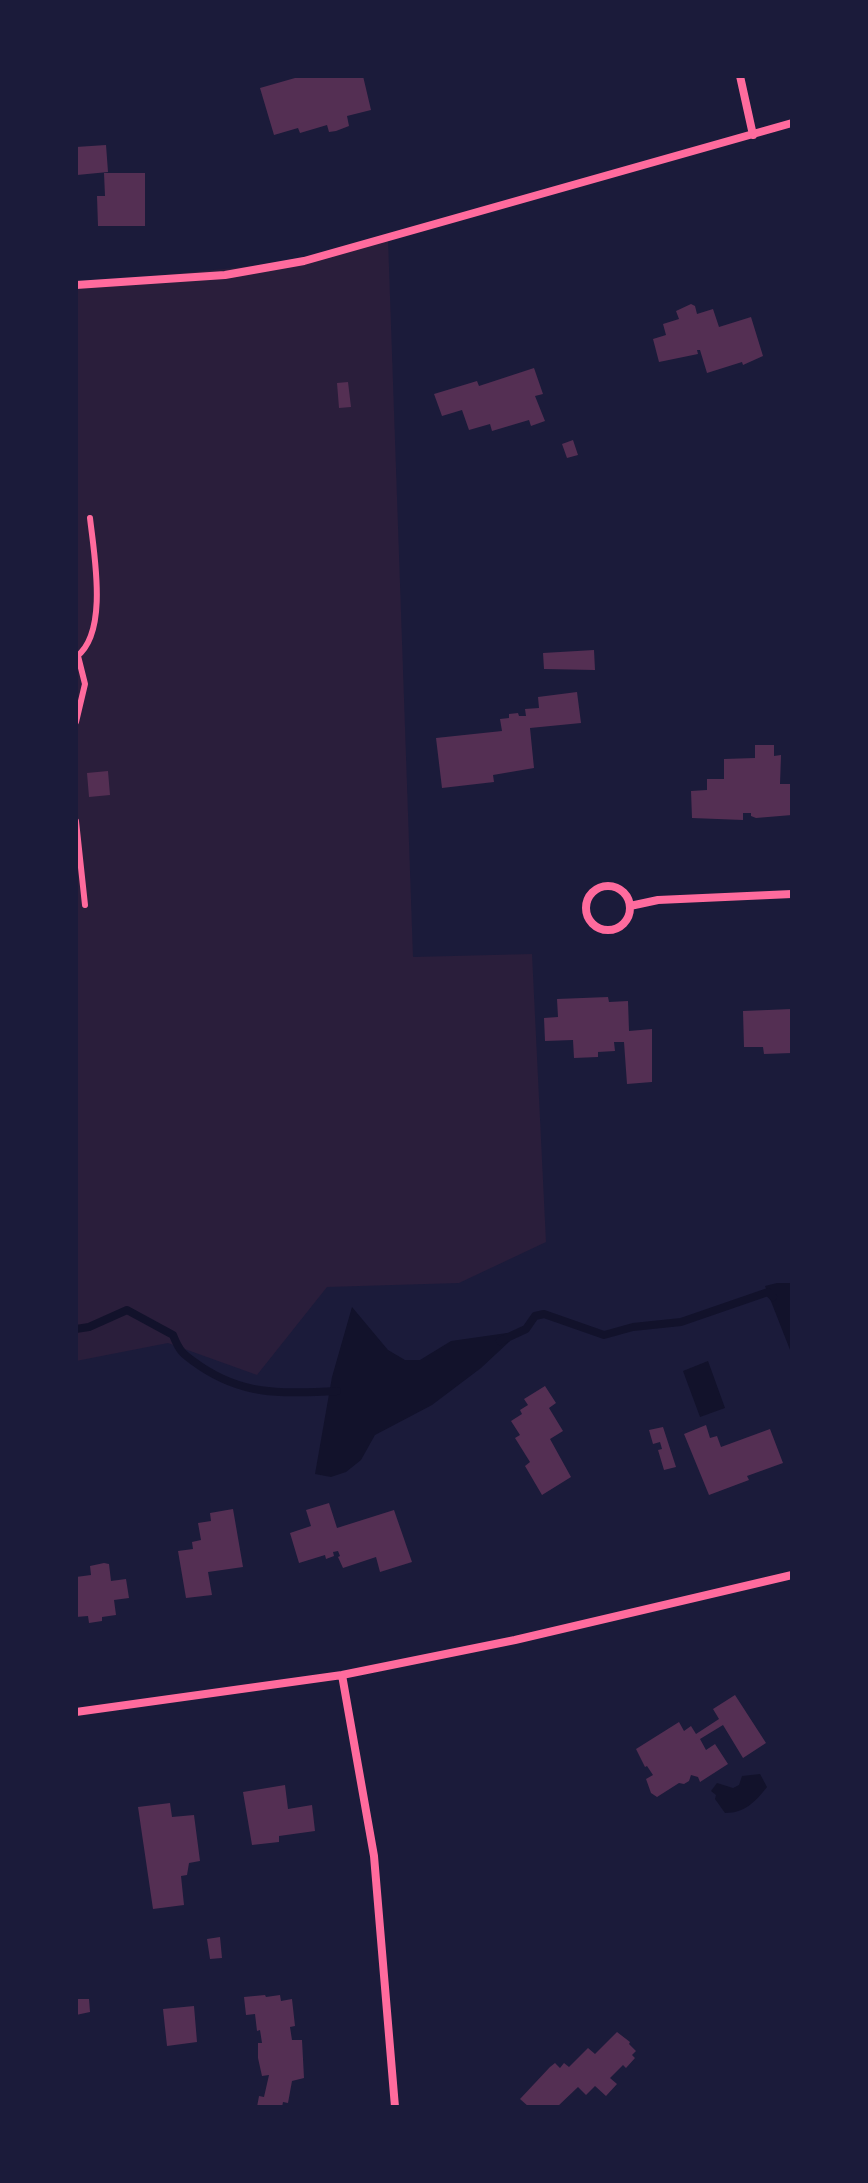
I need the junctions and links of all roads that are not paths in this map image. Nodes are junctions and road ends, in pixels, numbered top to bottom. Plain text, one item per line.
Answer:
1 (740, 76) edge
2 (792, 123) edge
3 (753, 135) junction
4 (76, 285) edge
5 (90, 518) dead end
6 (77, 657) edge
7 (76, 722) edge
8 (76, 821) edge
9 (792, 894) edge
10 (85, 905) dead end
11 (630, 906) junction
12 (792, 1575) edge
13 (342, 1675) junction
14 (76, 1712) edge
15 (395, 2107) edge

1 - 3 street
2 - 3 street
3 - 4 street
5 - 6 lane
6 - 7 lane
8 - 10 lane
9 - 11 street
11 - 11 street
12 - 13 street
13 - 14 street
13 - 15 street

